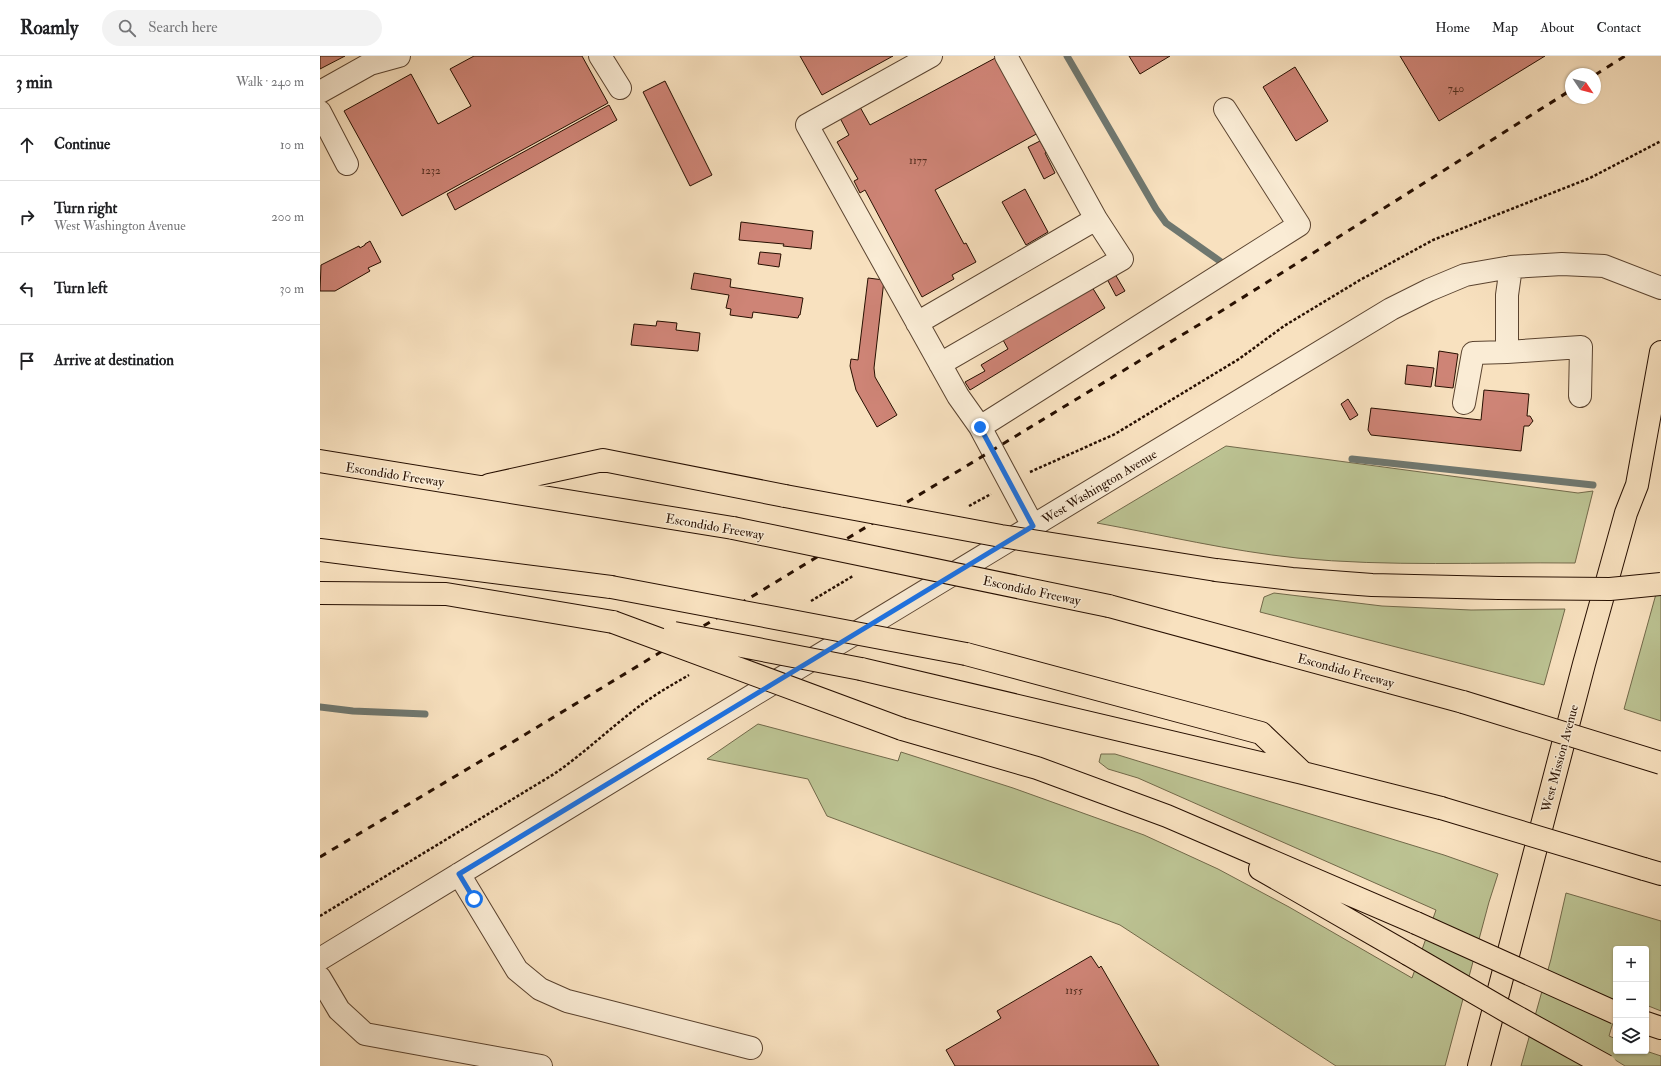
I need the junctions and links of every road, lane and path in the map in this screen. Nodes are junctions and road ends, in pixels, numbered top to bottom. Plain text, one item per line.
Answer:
1 (399, 56) edge
2 (600, 56) edge
3 (931, 56) edge
4 (1006, 56) edge
5 (620, 88) dead end
6 (320, 92) edge
7 (1225, 109) dead end
8 (320, 112) edge
9 (347, 164) dead end
10 (1096, 219) junction
11 (1511, 267) junction
12 (1661, 288) edge
13 (917, 323) junction
14 (1507, 352) junction
15 (1661, 352) edge
16 (940, 364) junction
17 (1580, 396) dead end
18 (1464, 403) dead end
19 (980, 427) junction
20 (1661, 435) edge
21 (1643, 452) junction
22 (320, 461) edge
23 (478, 487) junction
24 (1033, 526) junction
25 (320, 550) edge
26 (1661, 584) edge
27 (320, 593) edge
28 (613, 622) junction
29 (1661, 762) edge
30 (1302, 773) junction
31 (1167, 816) junction
32 (1652, 872) edge
33 (459, 874) junction
34 (320, 959) edge
35 (320, 978) edge
36 (1613, 1012) edge
37 (1649, 1024) edge
38 (1661, 1028) edge
39 (751, 1048) dead end
40 (541, 1066) edge
41 (1479, 1066) edge
42 (1606, 1066) edge

1 - 6 street
2 - 5 street
3 - 13 street
4 - 10 street
7 - 19 street
8 - 9 street
10 - 13 street
10 - 16 street
11 - 12 street, West Washington Avenue
11 - 14 street
11 - 24 street, West Washington Avenue
13 - 16 street
14 - 17 street
14 - 18 street
15 - 21 main road, West Mission Avenue
16 - 19 street
19 - 24 street
20 - 21 main road
21 - 41 main road, West Mission Avenue
22 - 23 main road, Escondido Freeway
23 - 26 main road, bridge
23 - 29 main road, Escondido Freeway, bridge
24 - 33 street, West Washington Avenue
25 - 30 main road, bridge
27 - 28 main road
28 - 30 main road, bridge
28 - 31 main road, bridge
30 - 32 main road, bridge
31 - 36 main road, bridge
31 - 42 main road, bridge
33 - 34 street, West Washington Avenue
33 - 39 street
35 - 40 street
37 - 38 main road

